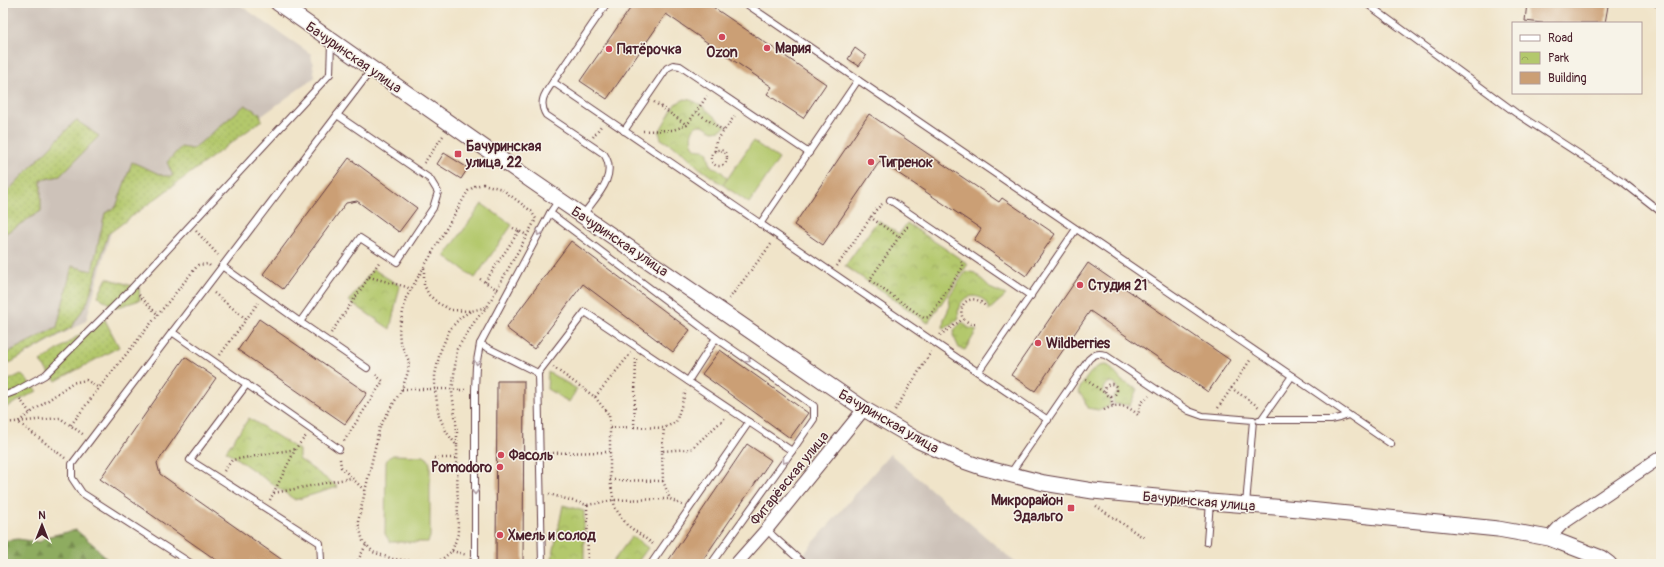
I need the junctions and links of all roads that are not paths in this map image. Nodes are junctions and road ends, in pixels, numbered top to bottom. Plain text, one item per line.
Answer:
1 (278, 3) edge
2 (607, 3) edge
3 (745, 3) edge
4 (1366, 3) edge
5 (1657, 3) edge
6 (1661, 4) edge
7 (331, 41) junction
8 (372, 70) junction
9 (858, 80) junction
10 (553, 82) junction
11 (337, 115) junction
12 (624, 131) junction
13 (809, 153) junction
14 (560, 200) junction
15 (890, 200) road end
16 (1661, 212) edge
17 (550, 213) junction
18 (583, 215) junction
19 (760, 224) junction
20 (1076, 229) junction
21 (222, 266) junction
22 (1030, 296) junction
23 (300, 322) junction
24 (172, 332) junction
25 (716, 338) junction
26 (480, 344) junction
27 (368, 368) road end
28 (978, 372) junction
29 (538, 373) junction
30 (1292, 376) junction
31 (688, 381) junction
32 (246, 384) junction
33 (3, 396) edge
34 (864, 409) junction
35 (1348, 415) junction
36 (1048, 420) junction
37 (1253, 420) junction
38 (1261, 420) junction
39 (749, 422) junction
40 (1391, 444) dead end
41 (339, 449) road end
42 (792, 451) junction
43 (1661, 457) edge
44 (1010, 474) junction
45 (1210, 502) junction
46 (1246, 505) junction
47 (767, 529) junction
48 (1549, 538) junction
49 (1207, 542) dead end
50 (192, 564) edge
51 (318, 564) edge
52 (471, 564) edge
53 (542, 564) edge
54 (652, 564) edge
55 (710, 564) edge
56 (736, 564) edge
57 (804, 564) edge
58 (1609, 564) edge

1 - 7 street, Бачуринская улица
2 - 10 lane
3 - 9 lane
4 - 16 lane
5 - 6 lane
7 - 8 street, Бачуринская улица
7 - 33 lane
8 - 11 lane
8 - 14 street, Бачуринская улица
9 - 13 lane
9 - 20 lane
10 - 12 lane
10 - 18 lane
11 - 21 lane
11 - 23 lane
12 - 13 lane
12 - 19 lane
13 - 19 lane
14 - 17 lane
14 - 18 street, Бачуринская улица
15 - 22 lane
17 - 25 lane
17 -> 26 lane
18 - 34 street, Бачуринская улица
19 - 28 lane
20 - 22 lane
20 - 30 lane
21 - 23 lane
21 - 24 lane
22 - 28 lane
23 - 27 lane
24 - 32 lane
24 - 50 lane
25 - 31 lane
25 -> 42 lane
26 - 29 lane
26 -> 52 lane
28 - 36 lane
29 - 31 lane
29 - 53 lane
30 - 35 lane
30 - 38 lane
31 - 39 lane
32 - 41 lane
32 - 51 lane
34 - 44 street, Бачуринская улица
34 - 47 street, Фитарёвская улица
35 - 38 lane
35 - 40 lane
36 - 37 lane
36 - 44 lane
37 - 38 lane
37 - 46 lane
39 - 42 lane
39 - 54 lane
42 -> 55 lane
43 - 48 street
44 - 45 street, Бачуринская улица
45 - 46 street, Бачуринская улица
45 - 49 lane
46 - 48 street, Бачуринская улица
47 - 56 street, Фитарёвская улица
47 - 57 lane
48 - 58 street, Бачуринская улица

